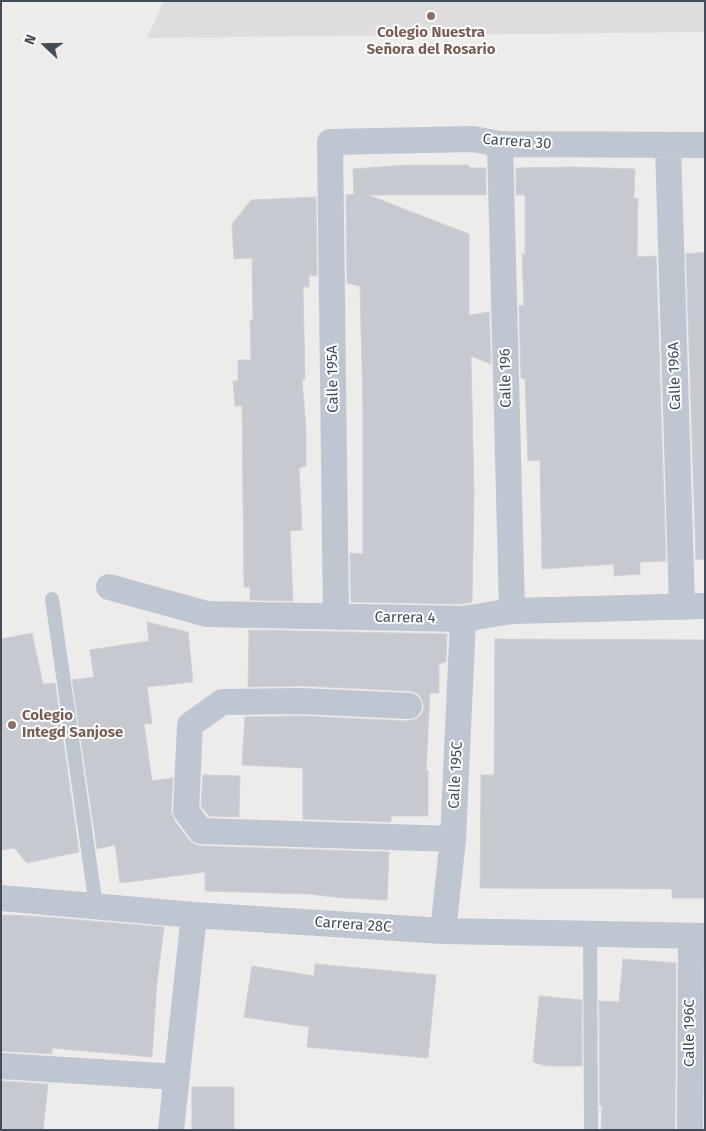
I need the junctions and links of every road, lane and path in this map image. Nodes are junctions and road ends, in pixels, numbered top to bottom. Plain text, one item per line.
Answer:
1 (330, 142) joint
2 (500, 144) junction
3 (668, 146) junction
4 (705, 146) edge
5 (109, 587) dead end
6 (52, 599) dead end
7 (693, 606) edge
8 (512, 612) junction
9 (336, 617) junction
10 (463, 619) junction
11 (409, 706) dead end
12 (453, 840) junction
13 (1, 898) edge
14 (96, 906) junction
15 (194, 915) junction
16 (443, 931) junction
17 (590, 934) junction
18 (698, 936) edge
19 (1, 1066) edge
20 (176, 1077) junction
21 (171, 1130) edge
22 (591, 1130) edge
23 (690, 1130) edge

1 - 2 street, Carrera 30
1 - 9 street, Calle 195A
2 - 3 street, Carrera 30
2 - 8 street, Calle 196
3 - 4 street, Carrera 30
3 - 7 street, Calle 196A
5 - 9 street, Carrera 4
6 - 14 lane
7 - 8 street, Carrera 4
8 - 10 street, Carrera 4
9 - 10 street, Carrera 4
10 - 12 street, Calle 195C
11 - 12 street
12 - 16 street, Calle 195C
13 - 14 street, Carrera 28C
14 - 15 street, Carrera 28C
15 - 16 street, Carrera 28C
15 - 20 street
16 - 17 street, Carrera 28C
17 - 18 street, Carrera 28C
17 - 22 lane
18 - 23 street, Calle 196C
19 - 20 street
20 - 21 street

